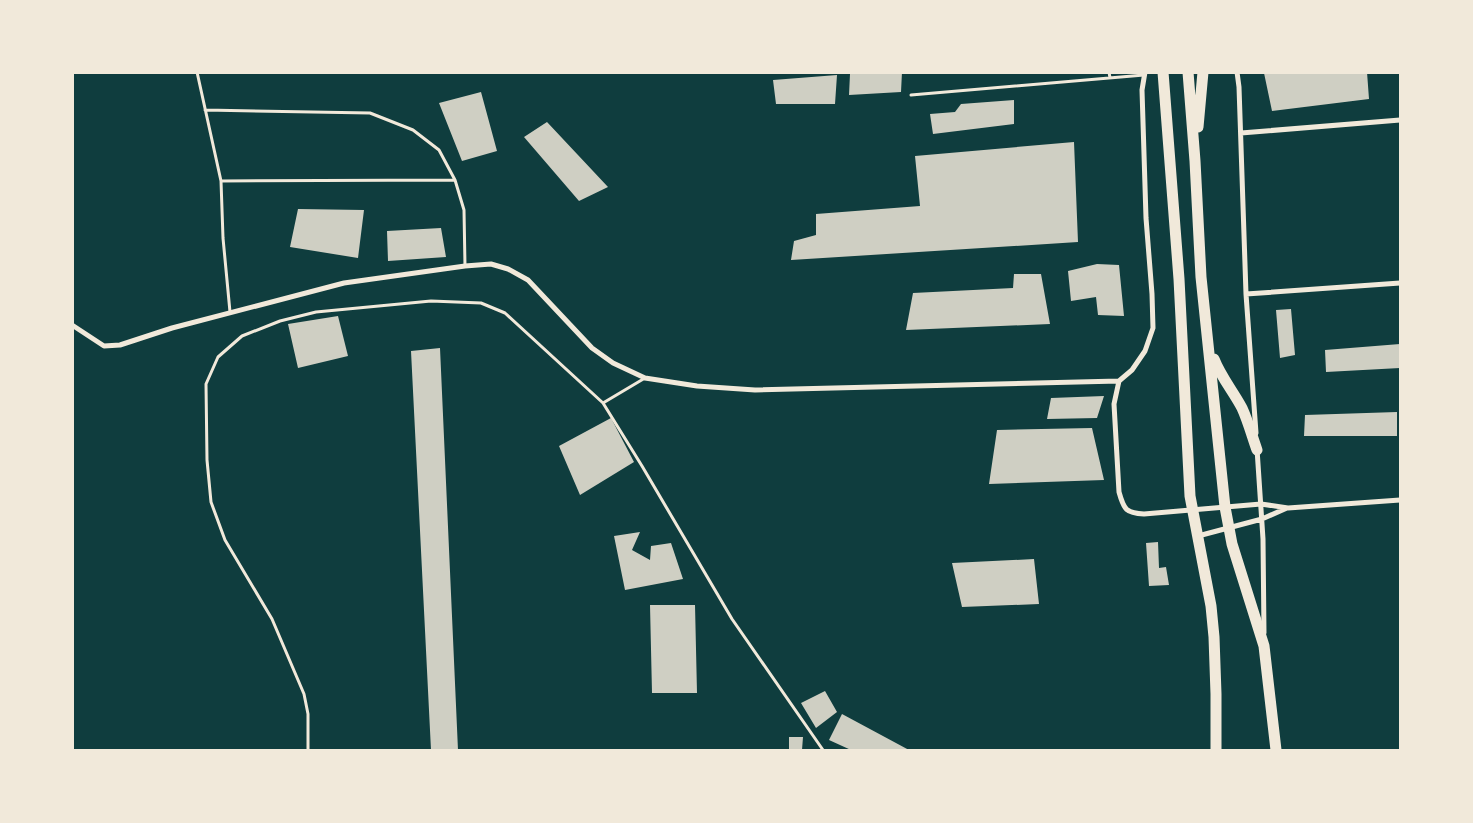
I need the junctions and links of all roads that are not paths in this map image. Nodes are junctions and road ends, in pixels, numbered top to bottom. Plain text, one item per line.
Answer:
1 (197, 72) edge
2 (1109, 72) edge
3 (1163, 72) edge
4 (1188, 72) edge
5 (1203, 72) edge
6 (1237, 72) edge
7 (1144, 74) edge
8 (1110, 78) junction
9 (911, 95) dead end
10 (205, 110) junction
11 (1400, 120) edge
12 (1241, 133) junction
13 (1195, 161) junction
14 (455, 180) junction
15 (220, 181) junction
16 (465, 266) junction
17 (1400, 283) edge
18 (1246, 294) junction
19 (230, 312) junction
20 (72, 325) edge
21 (1208, 341) junction
22 (645, 378) junction
23 (1119, 381) junction
24 (603, 403) junction
25 (1257, 450) junction
26 (1400, 500) edge
27 (1261, 504) junction
28 (1226, 507) junction
29 (1288, 508) junction
30 (1192, 511) junction
31 (1262, 519) junction
32 (1229, 528) junction
33 (1197, 536) junction
34 (1264, 646) junction
35 (308, 750) edge
36 (824, 750) edge
37 (1216, 750) edge
38 (1276, 750) edge

1 - 10 lane
2 - 8 lane
3 - 30 main road
4 - 13 main road
5 - 13 main road
6 - 12 street
7 - 8 lane
7 - 23 street
8 - 9 lane
10 - 14 lane
10 - 15 lane
11 - 12 street
12 - 18 street
13 - 21 main road
14 - 15 lane
14 - 16 lane
15 - 19 lane
16 - 19 street
16 - 22 street
17 - 18 street
18 - 25 street
19 - 20 street
21 - 25 main road
21 - 28 main road
22 - 23 street
22 - 24 lane
23 - 30 street
24 - 35 lane
24 - 36 lane
25 - 27 street
26 - 29 street
27 - 28 street
27 - 29 street
27 - 31 street
28 - 30 street
28 - 32 main road
29 - 31 street
30 - 33 main road
31 - 32 street
31 - 34 street
32 - 33 street
32 - 34 main road
33 - 37 main road
34 - 38 main road

